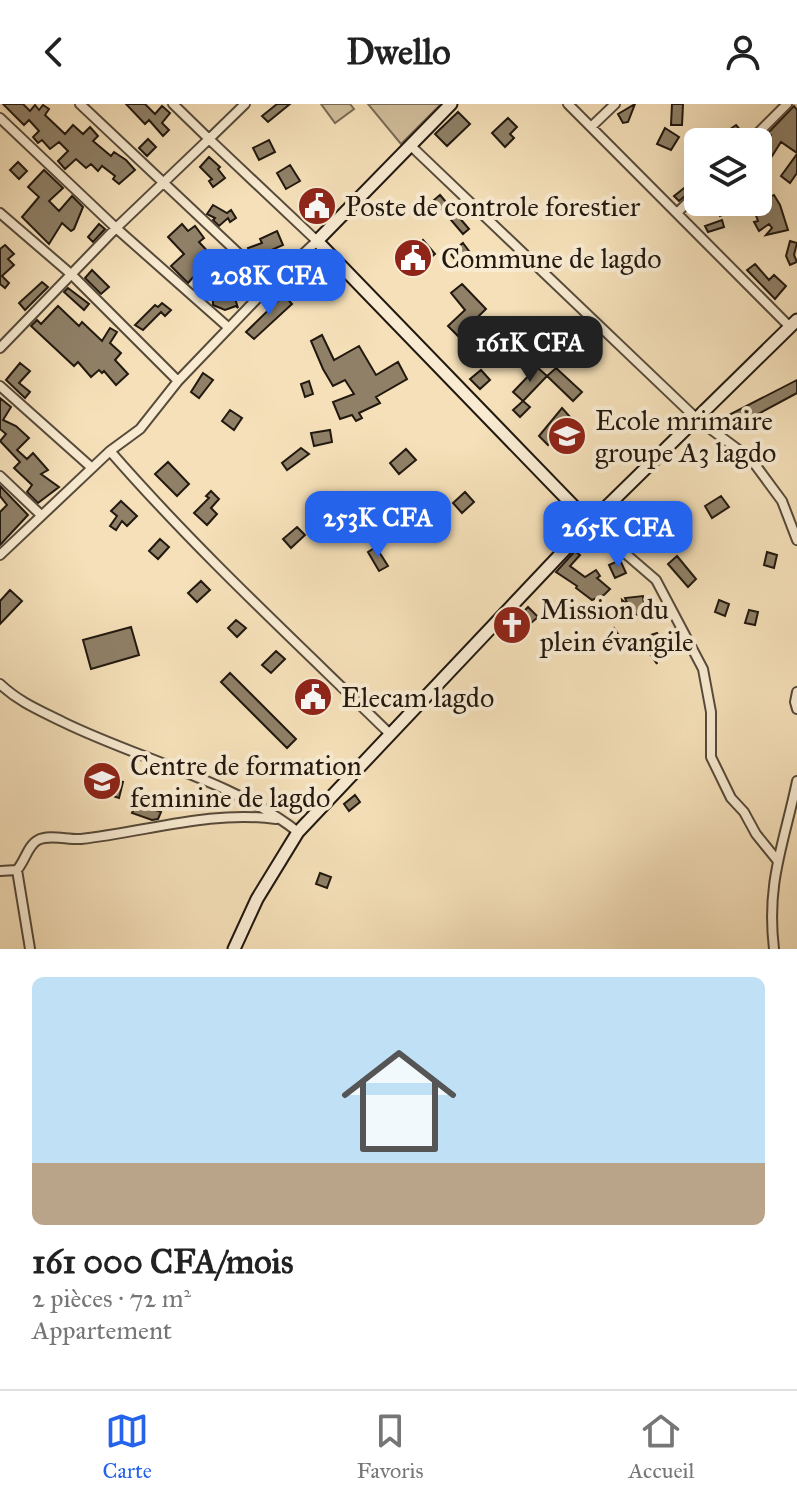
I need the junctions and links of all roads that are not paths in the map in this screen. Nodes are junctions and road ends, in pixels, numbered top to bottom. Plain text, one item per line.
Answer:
1 (80, 104) edge
2 (173, 104) edge
3 (245, 104) edge
4 (451, 104) edge
5 (568, 104) edge
6 (615, 104) edge
7 (787, 104) edge
8 (0, 118) edge
9 (591, 127) junction
10 (763, 128) edge
11 (209, 139) junction
12 (410, 145) junction
13 (162, 183) junction
14 (684, 206) edge
15 (678, 212) junction
16 (0, 213) edge
17 (116, 228) junction
18 (317, 241) junction
19 (72, 275) junction
20 (271, 284) junction
21 (794, 324) edge
22 (229, 328) junction
23 (0, 348) edge
24 (178, 381) junction
25 (0, 386) edge
26 (697, 419) junction
27 (110, 451) junction
28 (92, 468) junction
29 (0, 476) edge
30 (41, 515) junction
31 (590, 523) junction
32 (797, 540) edge
33 (0, 555) edge
34 (0, 684) edge
35 (797, 692) edge
36 (797, 709) edge
37 (390, 734) junction
38 (797, 781) edge
39 (283, 820) junction
40 (298, 832) junction
41 (777, 860) junction
42 (17, 870) junction
43 (0, 871) edge
44 (30, 949) edge
45 (234, 949) edge
46 (774, 949) edge

1 - 13 street
2 - 11 street
3 - 11 street
4 - 12 main road
5 - 9 street
6 - 9 street
7 - 10 street
8 - 17 street
9 - 15 street
11 - 13 street
11 - 18 street
12 - 18 main road
12 - 26 street
13 - 17 street
13 - 20 street
14 - 15 street
15 - 21 street
16 - 19 street
17 - 19 street
17 - 22 street
18 - 20 street
18 - 31 main road
19 - 23 street
19 - 24 street
20 - 22 street
21 - 26 main road
22 - 24 street
24 - 27 street
25 - 28 street
26 - 31 main road
26 - 32 street
27 - 28 street
27 - 37 street
28 - 30 street
29 - 30 street
30 - 33 street
31 - 37 main road
31 - 41 street
34 - 39 street
35 - 36 street
37 - 40 main road
38 - 41 street
39 - 40 street
39 - 42 street
40 - 45 main road
41 - 46 street
42 - 43 street
42 - 44 street

